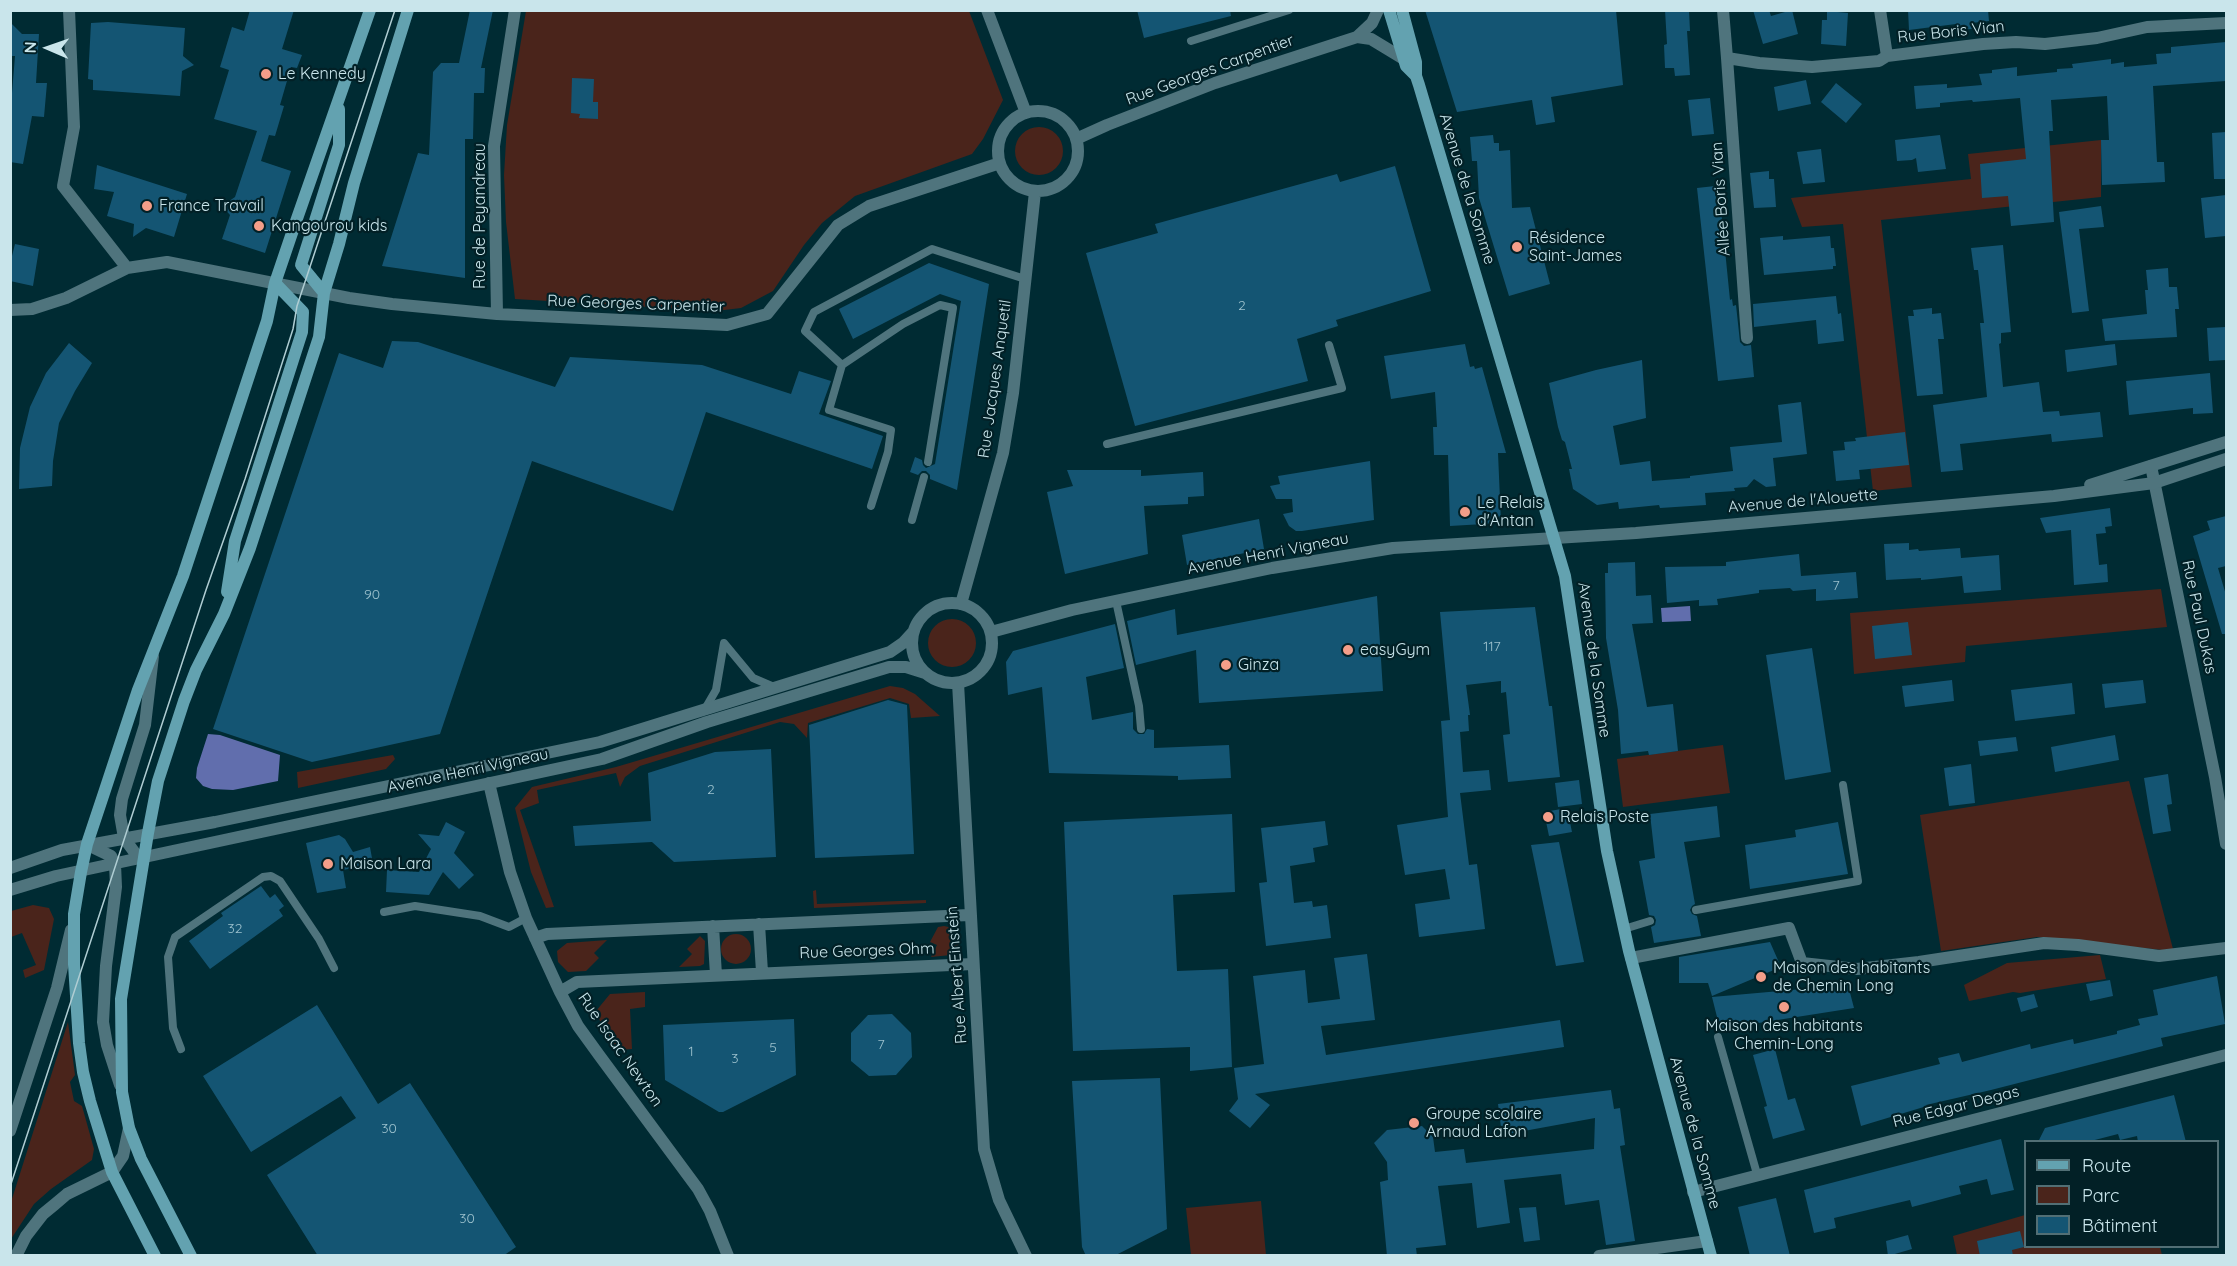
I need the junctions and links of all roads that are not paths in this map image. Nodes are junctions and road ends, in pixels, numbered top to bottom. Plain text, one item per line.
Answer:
1 (69, 10) edge
2 (370, 10) edge
3 (408, 10) edge
4 (515, 10) edge
5 (987, 10) edge
6 (1289, 10) edge
7 (1378, 10) edge
8 (1389, 10) edge
9 (1402, 10) edge
10 (1723, 10) edge
11 (1880, 10) edge
12 (2226, 23) edge
13 (1357, 37) junction
14 (1191, 40) dead end
15 (1887, 56) junction
16 (1727, 58) junction
17 (1404, 59) junction
18 (1416, 76) junction
19 (339, 99) junction
20 (1026, 113) junction
21 (1076, 139) junction
22 (1000, 163) junction
23 (1035, 192) junction
24 (127, 268) junction
25 (1026, 279) junction
26 (275, 283) junction
27 (324, 293) junction
28 (10, 310) edge
29 (497, 314) junction
30 (1747, 338) dead end
31 (1329, 345) dead end
32 (842, 365) junction
33 (2226, 442) edge
34 (1107, 444) dead end
35 (2226, 459) edge
36 (928, 462) dead end
37 (2151, 466) junction
38 (924, 477) dead end
39 (2154, 483) junction
40 (2054, 496) junction
41 (871, 506) dead end
42 (912, 520) dead end
43 (1555, 538) junction
44 (1116, 601) junction
45 (961, 604) junction
46 (224, 614) junction
47 (914, 631) junction
48 (991, 632) junction
49 (154, 651) junction
50 (925, 673) junction
51 (958, 683) junction
52 (774, 687) junction
53 (705, 709) junction
54 (1141, 729) dead end
55 (2221, 776) edge
56 (489, 783) junction
57 (1843, 785) dead end
58 (148, 833) junction
59 (124, 838) junction
60 (87, 844) junction
61 (2226, 844) edge
62 (144, 859) junction
63 (115, 864) junction
64 (10, 868) edge
65 (81, 872) junction
66 (10, 890) edge
67 (1696, 910) dead end
68 (384, 912) dead end
69 (74, 914) junction
70 (969, 915) junction
71 (526, 918) junction
72 (1650, 921) dead end
73 (759, 924) junction
74 (713, 926) junction
75 (1624, 929) junction
76 (535, 938) junction
77 (2226, 948) edge
78 (1631, 958) junction
79 (973, 964) junction
80 (334, 968) dead end
81 (762, 972) junction
82 (716, 975) junction
83 (560, 992) junction
84 (1718, 1037) dead end
85 (181, 1049) dead end
86 (2226, 1055) edge
87 (122, 1092) junction
88 (129, 1128) junction
89 (10, 1131) edge
90 (112, 1172) junction
91 (1757, 1174) junction
92 (1693, 1192) junction
93 (1707, 1241) junction
94 (16, 1256) edge
95 (155, 1256) edge
96 (191, 1256) edge
97 (728, 1256) edge
98 (1026, 1256) edge
99 (1599, 1256) edge
100 (1711, 1256) edge

1 - 24 street
2 - 19 main road
3 - 27 main road
4 - 29 street, Rue de Peyandreau
5 - 20 street
6 - 14 lane
7 - 13 street
8 - 17 main road, Avenue de la Somme
9 - 18 main road, Avenue de la Somme
10 - 16 street
11 - 15 street
12 - 15 street, Rue Boris Vian
13 - 17 street
13 - 21 street, Rue Georges Carpentier
15 - 16 street, Rue Boris Vian
16 - 30 street, Allée Boris Vian
17 - 18 main road, Avenue de la Somme
18 - 43 main road, Avenue de la Somme
19 - 26 main road
19 - 27 main road
20 - 21 street
20 - 22 street
21 - 23 street
22 - 23 street
22 - 29 street, Rue Georges Carpentier
23 - 25 street, Rue Jacques Anquetil
24 - 26 street, Rue Georges Carpentier
24 - 28 street, Rue Georges Carpentier
25 - 32 lane
25 - 45 street, Rue Jacques Anquetil
26 - 27 street, Rue Georges Carpentier
26 - 46 main road
26 - 49 main road
27 - 29 street, Rue Georges Carpentier
27 - 46 main road
31 - 34 lane
32 - 36 lane
32 - 41 lane
33 - 37 street, Avenue de l'Alouette
35 - 39 street, Avenue de l'Alouette
37 - 39 street, Rue Paul Dukas
37 - 40 street, Avenue de l'Alouette
38 - 42 lane
39 - 40 street, Avenue de l'Alouette
39 - 55 street, Rue Paul Dukas
40 - 43 street, Avenue de l'Alouette
43 - 44 street, Avenue Henri Vigneau
43 - 75 main road, Avenue de la Somme
44 - 48 street, Avenue Henri Vigneau
44 - 54 lane
45 - 47 street, Avenue Henri Vigneau
45 - 48 street
46 - 58 main road
47 - 50 street
47 - 52 street, Avenue Henri Vigneau
48 - 51 street
49 - 59 street
49 - 60 main road
50 - 51 street, Avenue Henri Vigneau
50 - 56 street, Avenue Henri Vigneau
51 - 70 street, Rue Albert Einstein
52 - 53 street, Avenue Henri Vigneau
52 - 53 lane
53 - 58 street, Avenue Henri Vigneau
55 - 61 street, Rue Paul Dukas
56 - 62 street, Avenue Henri Vigneau
56 - 71 street, Rue Isaac Newton
57 - 67 lane
58 - 59 street, Avenue Henri Vigneau
58 - 62 main road
59 - 60 street, Avenue Henri Vigneau
59 - 62 street
60 - 63 street
60 - 64 street, Avenue Henri Vigneau
60 - 65 main road
62 - 63 street, Avenue Henri Vigneau
62 - 87 main road
63 - 65 street, Avenue Henri Vigneau
63 - 87 street
65 - 66 street, Avenue Henri Vigneau
65 - 69 main road
68 - 71 lane
69 - 89 street
69 - 90 main road
70 - 73 street, Rue Georges Ohm
70 - 79 street, Rue Albert Einstein
71 - 76 street, Rue Isaac Newton
72 - 75 lane
73 - 74 street, Rue Georges Ohm
73 - 81 street
74 - 76 street, Rue Georges Ohm
74 - 82 street
75 - 78 main road, Avenue de la Somme
76 - 83 street, Rue Isaac Newton
77 - 78 street
78 - 92 main road, Avenue de la Somme
79 - 81 street, Rue Georges Ohm
79 - 98 street, Rue Albert Einstein
80 - 85 lane
81 - 82 street, Rue Georges Ohm
82 - 83 street, Rue Georges Ohm
83 - 97 street, Rue Isaac Newton
84 - 91 lane
86 - 91 street, Rue Edgar Degas
87 - 88 main road
88 - 90 street
88 - 96 main road
90 - 94 street
90 - 95 main road
91 - 92 street, Rue Edgar Degas
92 - 93 main road, Avenue de la Somme
93 - 99 street
93 - 100 main road, Avenue de la Somme

